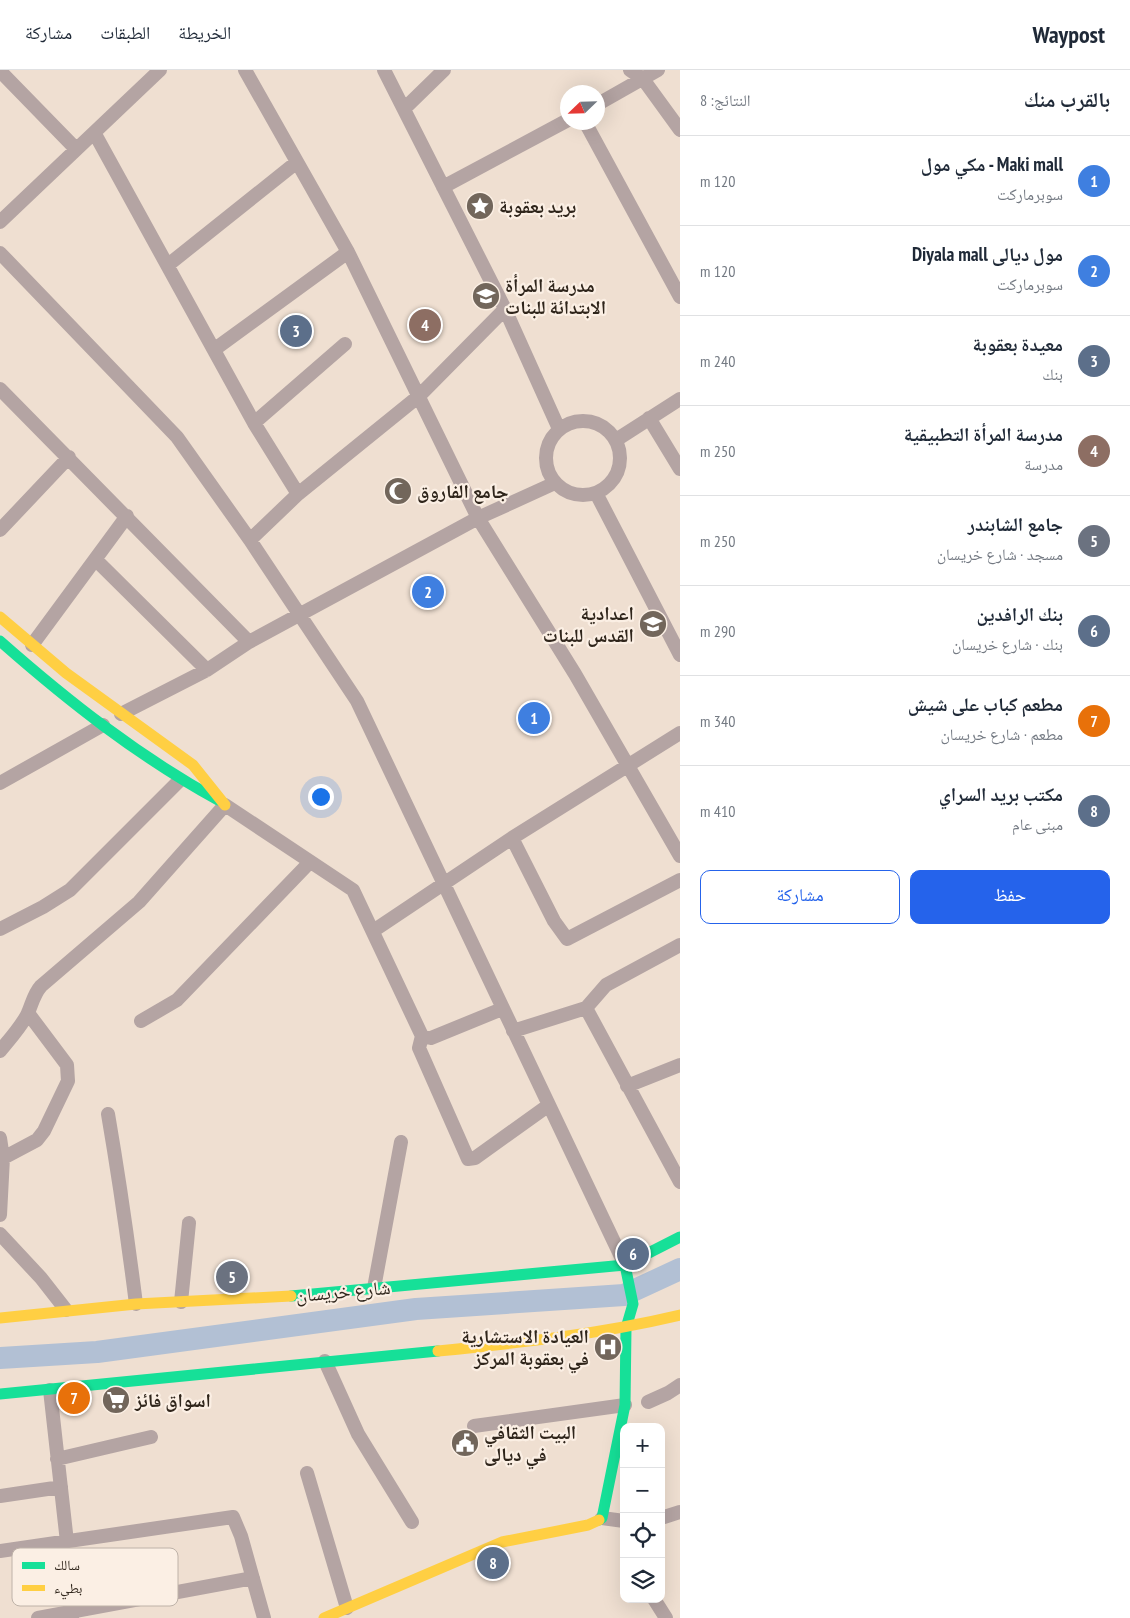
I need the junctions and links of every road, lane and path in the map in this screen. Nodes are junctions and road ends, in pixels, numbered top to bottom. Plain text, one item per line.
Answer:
1 (246, 70) edge
2 (384, 70) edge
3 (444, 70) edge
4 (630, 70) edge
5 (658, 70) edge
6 (0, 71) edge
7 (152, 73) edge
8 (643, 78) junction
9 (605, 100) edge
10 (404, 109) junction
11 (560, 124) edge
12 (589, 130) edge
13 (680, 130) edge
14 (95, 134) junction
15 (76, 148) junction
16 (297, 162) junction
17 (443, 187) junction
18 (0, 222) edge
19 (348, 252) junction
20 (0, 253) edge
21 (168, 265) junction
22 (680, 297) edge
23 (505, 309) junction
24 (345, 344) dead end
25 (215, 349) junction
26 (0, 389) edge
27 (419, 396) junction
28 (680, 399) edge
29 (649, 418) junction
30 (254, 423) junction
31 (559, 429) junction
32 (616, 440) junction
33 (69, 457) junction
34 (680, 469) edge
35 (555, 483) junction
36 (596, 493) junction
37 (298, 494) junction
38 (127, 516) junction
39 (478, 518) junction
40 (0, 530) edge
41 (250, 540) junction
42 (96, 560) junction
43 (300, 615) junction
44 (0, 616) edge
45 (0, 641) edge
46 (249, 642) junction
47 (32, 646) junction
48 (680, 655) edge
49 (207, 670) junction
50 (121, 714) junction
51 (103, 725) junction
52 (680, 733) edge
53 (627, 764) junction
54 (179, 781) junction
55 (0, 783) edge
56 (225, 804) junction
57 (512, 838) junction
58 (680, 856) edge
59 (310, 862) junction
60 (680, 880) edge
61 (444, 884) junction
62 (0, 929) edge
63 (373, 932) junction
64 (680, 945) edge
65 (586, 1008) junction
66 (502, 1009) junction
67 (28, 1013) junction
68 (141, 1021) dead end
69 (514, 1031) junction
70 (422, 1036) junction
71 (0, 1050) edge
72 (680, 1065) edge
73 (627, 1086) junction
74 (549, 1105) junction
75 (108, 1114) dead end
76 (401, 1142) dead end
77 (1, 1146) edge
78 (680, 1182) edge
79 (0, 1215) edge
80 (189, 1223) dead end
81 (0, 1234) edge
82 (680, 1236) edge
83 (624, 1265) junction
84 (374, 1288) junction
85 (181, 1302) junction
86 (136, 1304) junction
87 (66, 1310) junction
88 (680, 1315) edge
89 (0, 1318) edge
90 (626, 1328) junction
91 (324, 1361) junction
92 (680, 1385) edge
93 (50, 1390) junction
94 (0, 1394) edge
95 (648, 1402) dead end
96 (625, 1405) junction
97 (474, 1426) dead end
98 (151, 1438) dead end
99 (57, 1459) junction
100 (307, 1473) dead end
101 (61, 1487) junction
102 (0, 1496) edge
103 (680, 1512) edge
104 (665, 1517) edge
105 (602, 1518) junction
106 (620, 1520) edge
107 (412, 1522) dead end
108 (67, 1542) junction
109 (22, 1548) edge
110 (67, 1548) edge
111 (252, 1578) junction
112 (178, 1593) edge
113 (657, 1603) edge
114 (112, 1606) edge
115 (347, 1608) junction
116 (72, 1614) edge
117 (38, 1618) edge
118 (264, 1618) edge
119 (324, 1618) edge
120 (666, 1618) edge

1 - 16 street
2 - 10 street
3 - 10 street
4 - 8 street
5 - 8 street
6 - 15 street
7 - 14 street
8 - 9 street
8 - 13 street
10 - 17 street
11 - 17 street
12 - 22 street
14 - 15 street
14 - 21 street
15 - 18 street
16 - 19 street
16 - 21 street
17 - 23 street
19 - 25 street
19 - 27 street
20 - 41 street
21 - 25 street
23 - 27 street
23 - 31 street
24 - 30 street
25 - 30 street
26 - 33 street
27 - 37 street
27 - 39 street
28 - 29 street
29 - 32 street
29 - 34 street
30 - 37 street
31 - 32 street
31 - 35 street
32 - 36 street
33 - 38 street
33 - 40 street
35 - 36 street
35 - 39 street
36 - 48 street
37 - 41 street
38 - 42 street
38 - 46 street
39 - 43 street
39 - 53 street
41 - 43 street
42 - 47 street
42 - 49 street
43 - 46 street
43 - 61 street
44 - 47 street
45 - 51 street
46 - 49 street
47 - 50 street
49 - 50 street
50 - 56 street
51 - 54 street
51 - 55 street
52 - 53 street
53 - 57 street
53 - 58 street
54 - 56 street
54 - 62 street
56 - 59 street
56 - 67 street
57 - 60 street
57 - 61 street
59 - 63 street
59 - 68 street
61 - 63 street
61 - 66 street
63 - 70 street
64 - 65 street
65 - 69 street
65 - 73 street
66 - 69 street
66 - 70 street
67 - 71 street
67 - 77 street
69 - 74 street
70 - 74 street
72 - 73 street
73 - 78 street
74 - 83 street
75 - 86 street
76 - 84 street
77 - 79 street
80 - 85 street
81 - 87 street
82 - 83 street, شارع خريسان
83 - 84 street, شارع خريسان
83 - 90 street
84 - 85 street, شارع خريسان
85 - 86 street, شارع خريسان
86 - 87 street, شارع خريسان
87 - 89 street, شارع خريسان
88 - 90 street
90 - 91 street
90 - 96 street
91 - 93 street
91 - 107 street
92 - 95 street
93 - 94 street
93 - 99 street
96 - 97 street
96 - 105 street
98 - 99 street
99 - 101 street
100 - 115 street
101 - 102 street
101 - 108 street
103 - 104 street
105 - 106 street
105 - 115 street
108 - 109 street
108 - 110 street
108 - 111 street
111 - 112 street
111 - 118 street
113 - 120 street
114 - 116 street
115 - 119 street
116 - 117 street

